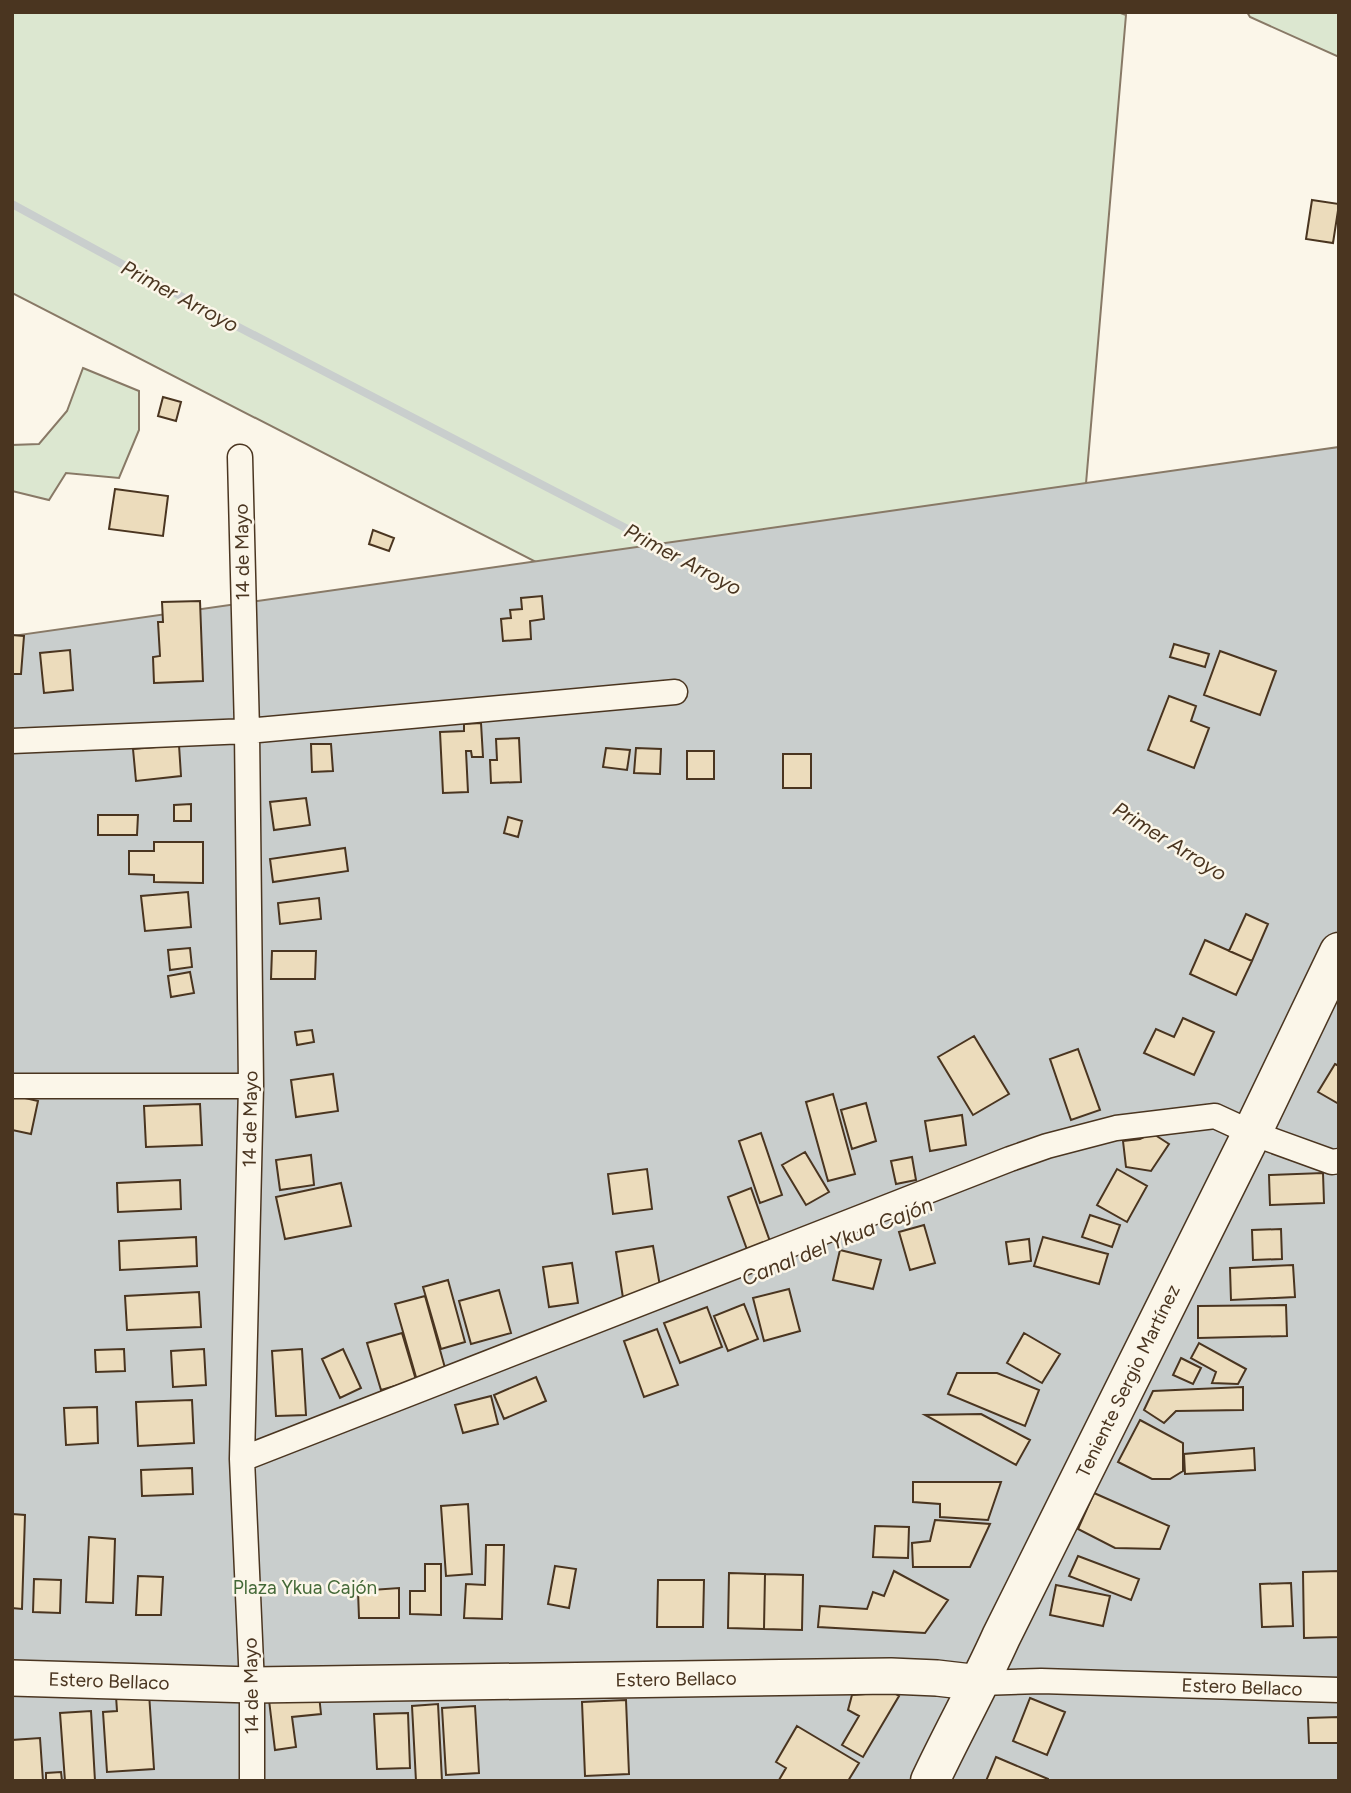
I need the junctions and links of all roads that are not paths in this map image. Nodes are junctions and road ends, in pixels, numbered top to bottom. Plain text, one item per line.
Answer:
1 (240, 457) dead end
2 (675, 692) dead end
3 (247, 731) junction
4 (12, 741) edge
5 (1332, 966) edge
6 (12, 1086) edge
7 (251, 1086) junction
8 (1252, 1133) junction
9 (1339, 1161) edge
10 (242, 1459) junction
11 (12, 1678) edge
12 (980, 1683) junction
13 (252, 1685) junction
14 (1339, 1690) edge
15 (252, 1781) edge
16 (930, 1781) edge

1 - 3 street, 14 de Mayo
2 - 3 street
3 - 4 street
3 - 7 street, 14 de Mayo
5 - 8 highway, Teniente Sergio Martínez
6 - 7 street
7 - 10 street, 14 de Mayo
8 - 9 street
8 - 10 street
8 - 12 highway, Teniente Sergio Martínez
10 - 13 street, 14 de Mayo
11 - 13 street, Estero Bellaco
12 - 13 street, Estero Bellaco
12 - 14 street, Estero Bellaco
12 - 16 highway, Teniente Sergio Martínez
13 - 15 street, 14 de Mayo

